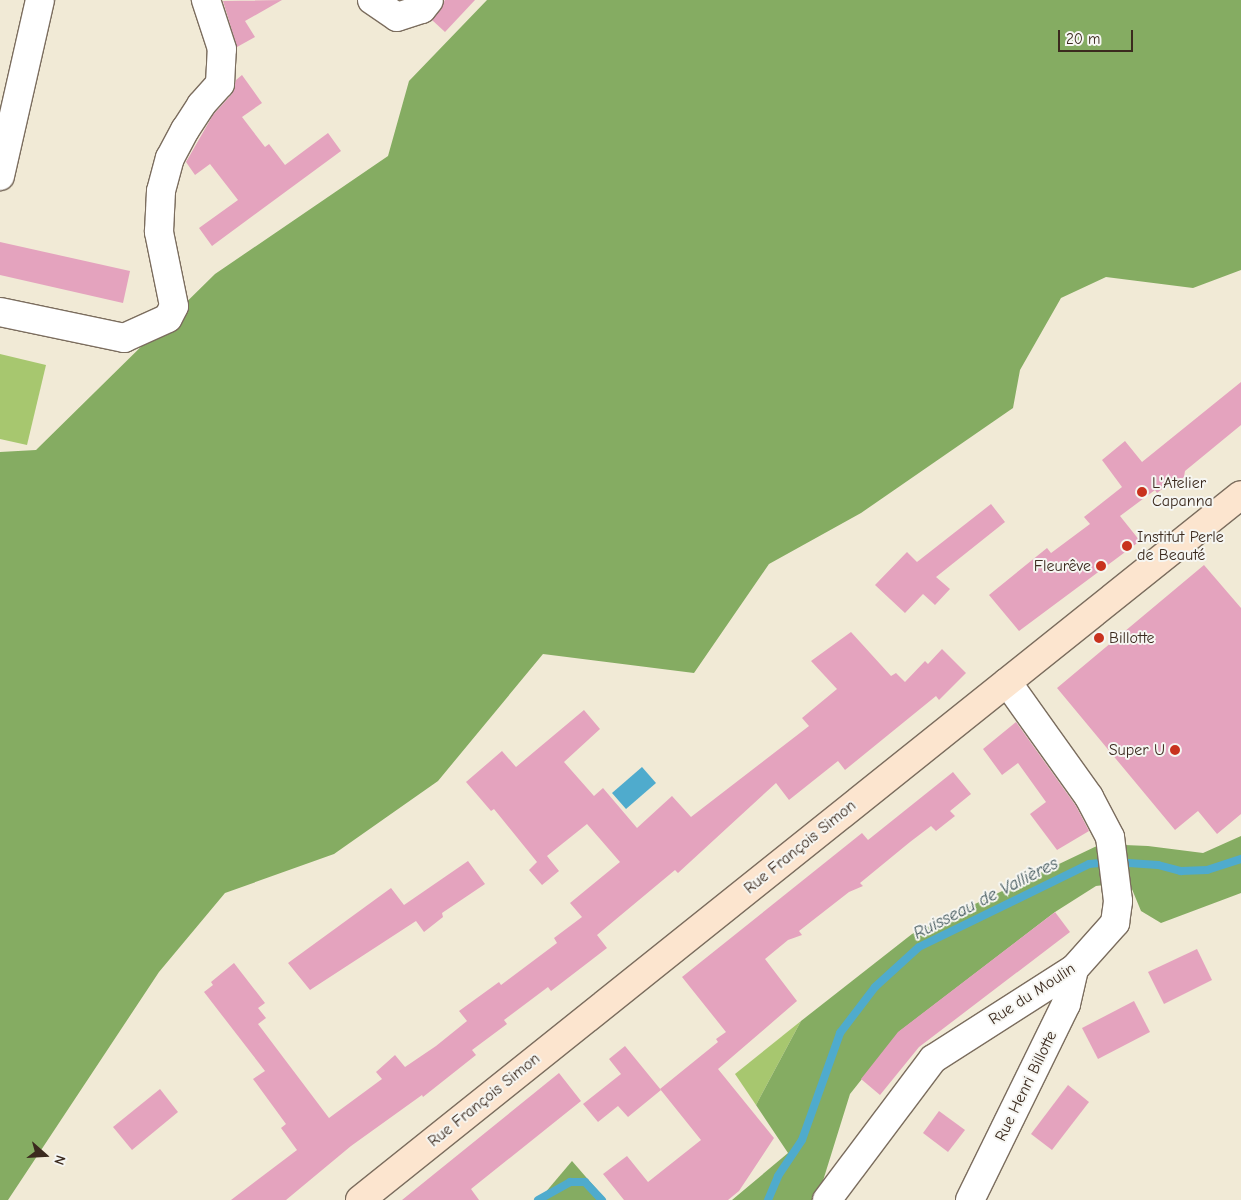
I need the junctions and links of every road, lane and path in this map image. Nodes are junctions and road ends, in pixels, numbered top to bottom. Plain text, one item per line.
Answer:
1 (40, 0) edge
2 (206, 0) edge
3 (372, 0) edge
4 (429, 0) edge
5 (0, 176) edge
6 (0, 312) edge
7 (1241, 495) edge
8 (1007, 682) junction
9 (1074, 969) junction
10 (360, 1200) edge
11 (828, 1200) edge
12 (970, 1200) edge

1 - 5 street
2 - 6 street
3 - 4 street
7 - 8 main road, Rue François Simon
8 - 9 street, Rue du Moulin
8 - 10 main road, Rue François Simon
9 - 11 street, Rue du Moulin
9 - 12 street, Rue Henri Billotte

